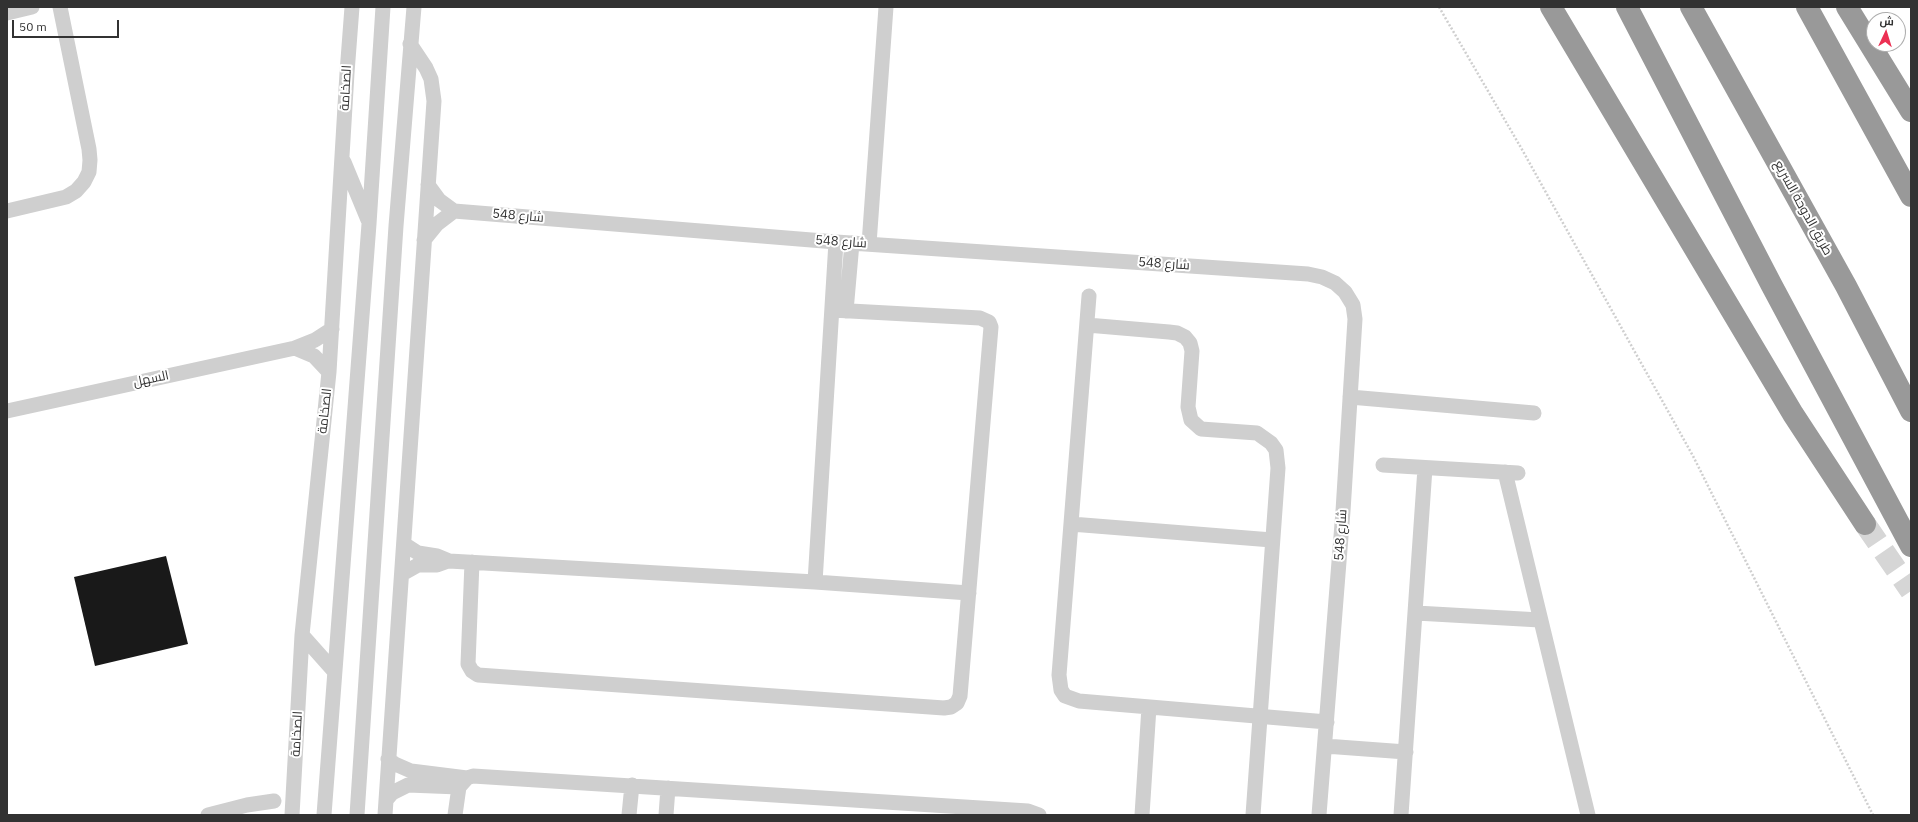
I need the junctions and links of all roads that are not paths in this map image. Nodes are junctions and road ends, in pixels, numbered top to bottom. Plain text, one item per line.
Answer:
1 (32, 7) edge
2 (60, 7) edge
3 (352, 7) edge
4 (383, 7) edge
5 (414, 7) edge
6 (886, 7) edge
7 (1551, 7) edge
8 (1627, 7) edge
9 (1691, 7) edge
10 (1807, 7) edge
11 (1847, 7) edge
12 (7, 13) edge
13 (410, 44) junction
14 (1911, 112) edge
15 (342, 158) junction
16 (428, 185) junction
17 (1911, 196) edge
18 (7, 211) edge
19 (454, 211) junction
20 (369, 224) junction
21 (424, 240) junction
22 (836, 242) junction
23 (852, 243) junction
24 (870, 244) junction
25 (1090, 296) dead end
26 (839, 310) junction
27 (1087, 325) junction
28 (332, 329) junction
29 (295, 348) junction
30 (329, 372) junction
31 (1350, 397) junction
32 (7, 411) edge
33 (1911, 411) edge
34 (1534, 413) dead end
35 (1383, 465) dead end
36 (1426, 468) junction
37 (1071, 524) junction
38 (1866, 524) tunnel mouth
39 (1272, 540) junction
40 (404, 544) junction
41 (1911, 546) edge
42 (449, 561) junction
43 (472, 562) junction
44 (402, 574) junction
45 (815, 582) junction
46 (968, 593) junction
47 (1416, 613) junction
48 (1540, 620) junction
49 (302, 635) junction
50 (334, 671) junction
51 (1149, 707) junction
52 (1260, 716) junction
53 (1327, 722) junction
54 (1325, 746) junction
55 (1406, 752) junction
56 (388, 759) junction
57 (463, 782) junction
58 (632, 785) junction
59 (668, 788) junction
60 (386, 800) junction
61 (274, 801) dead end
62 (874, 808) edge
63 (214, 814) edge
64 (292, 815) edge
65 (324, 815) edge
66 (357, 815) edge
67 (385, 815) edge
68 (455, 815) edge
69 (629, 815) edge
70 (666, 815) edge
71 (1039, 815) edge
72 (1142, 815) edge
73 (1253, 815) edge
74 (1320, 815) edge
75 (1401, 815) edge
76 (1588, 815) edge

1 - 12 street
2 - 18 street
3 - 15 street, الصخامة
4 - 20 street
5 - 13 street
6 - 24 street
7 - 38 highway
8 - 41 highway
9 - 33 highway, طريق الدوحة السريع
10 - 17 highway
11 - 14 highway
13 - 16 street
13 - 66 street
15 - 20 street
15 - 28 street, الصخامة
16 - 19 street
16 - 21 street
19 - 21 street
19 - 22 street, شارع 548
20 - 50 street
21 - 40 street
22 - 23 street, شارع 548
22 - 26 street
23 - 24 street, شارع 548
23 - 26 street
24 - 31 street, شارع 548
25 - 27 street
26 - 45 street
26 - 46 street
27 - 37 street
27 - 39 street
28 - 29 street, السهل
28 - 30 street, الصخامة
29 - 30 street
29 - 32 street, السهل
30 - 49 street, الصخامة
31 - 34 street
31 - 53 street, شارع 548
35 - 36 street
36 - 47 street
36 - 48 street
37 - 39 street
37 - 51 street
39 - 52 street
40 - 42 street
40 - 44 street
42 - 43 street
42 - 44 street
43 - 45 street
43 - 46 street
44 - 56 street
45 - 46 street
47 - 48 street
47 - 55 street
48 - 76 street
49 - 50 street
49 - 64 street, الصخامة
50 - 65 street
51 - 52 street
51 - 72 street
52 - 53 street
52 - 73 street
53 - 54 street, شارع 548
54 - 55 street
54 - 74 street, شارع 548
55 - 75 street
56 - 57 street
56 - 60 street
57 - 58 street
57 - 60 street
57 - 68 street
58 - 59 street
58 - 69 street
59 - 62 street
59 - 70 street
60 - 67 street
61 - 63 street
62 - 71 street

